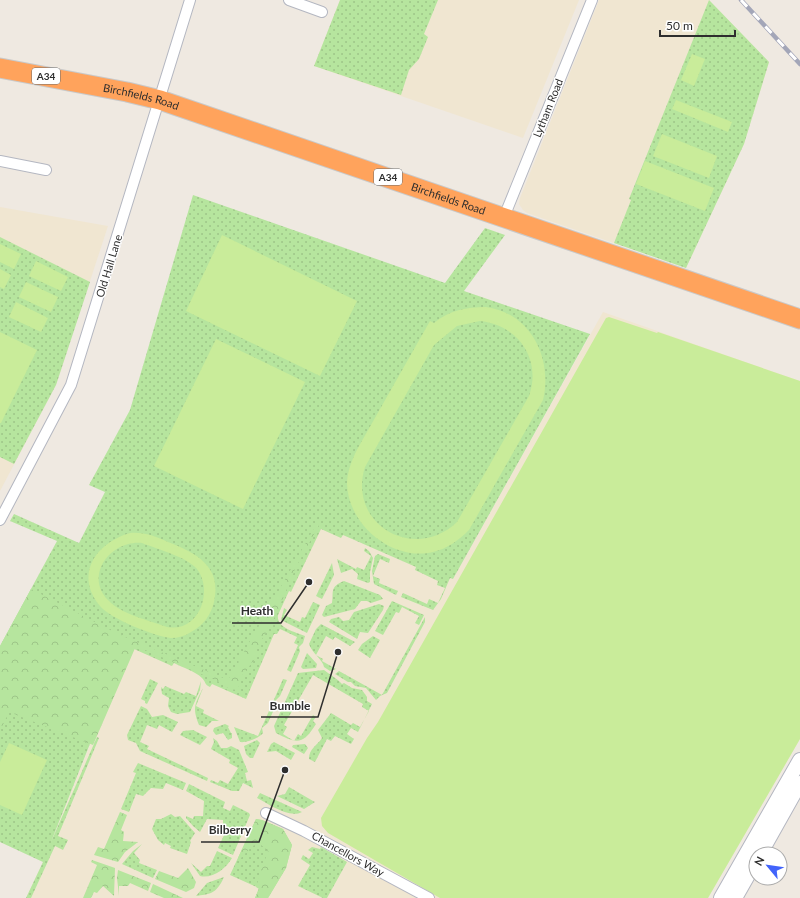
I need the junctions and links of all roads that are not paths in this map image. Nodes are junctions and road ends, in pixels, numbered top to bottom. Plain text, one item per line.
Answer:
1 (190, 0) edge
2 (289, 0) edge
3 (592, 0) edge
4 (322, 12) dead end
5 (0, 68) edge
6 (160, 100) junction
7 (0, 161) edge
8 (46, 170) dead end
9 (504, 217) junction
10 (800, 319) edge
11 (0, 520) edge
12 (800, 760) edge
13 (800, 784) edge
14 (266, 813) dead end
15 (765, 846) edge
16 (748, 875) edge
17 (429, 898) edge
18 (721, 898) edge
19 (735, 898) edge

1 - 6 street, Old Hall Lane
2 - 4 street
3 - 9 street, Lytham Road
5 - 6 highway, Birchfields Road / A34
6 - 9 highway, Birchfields Road / A34
6 - 11 street, Old Hall Lane
7 - 8 street
9 - 10 highway, Birchfields Road / A34
12 - 18 main road
13 - 15 main road
14 - 17 street, Chancellors Way
16 - 19 main road

